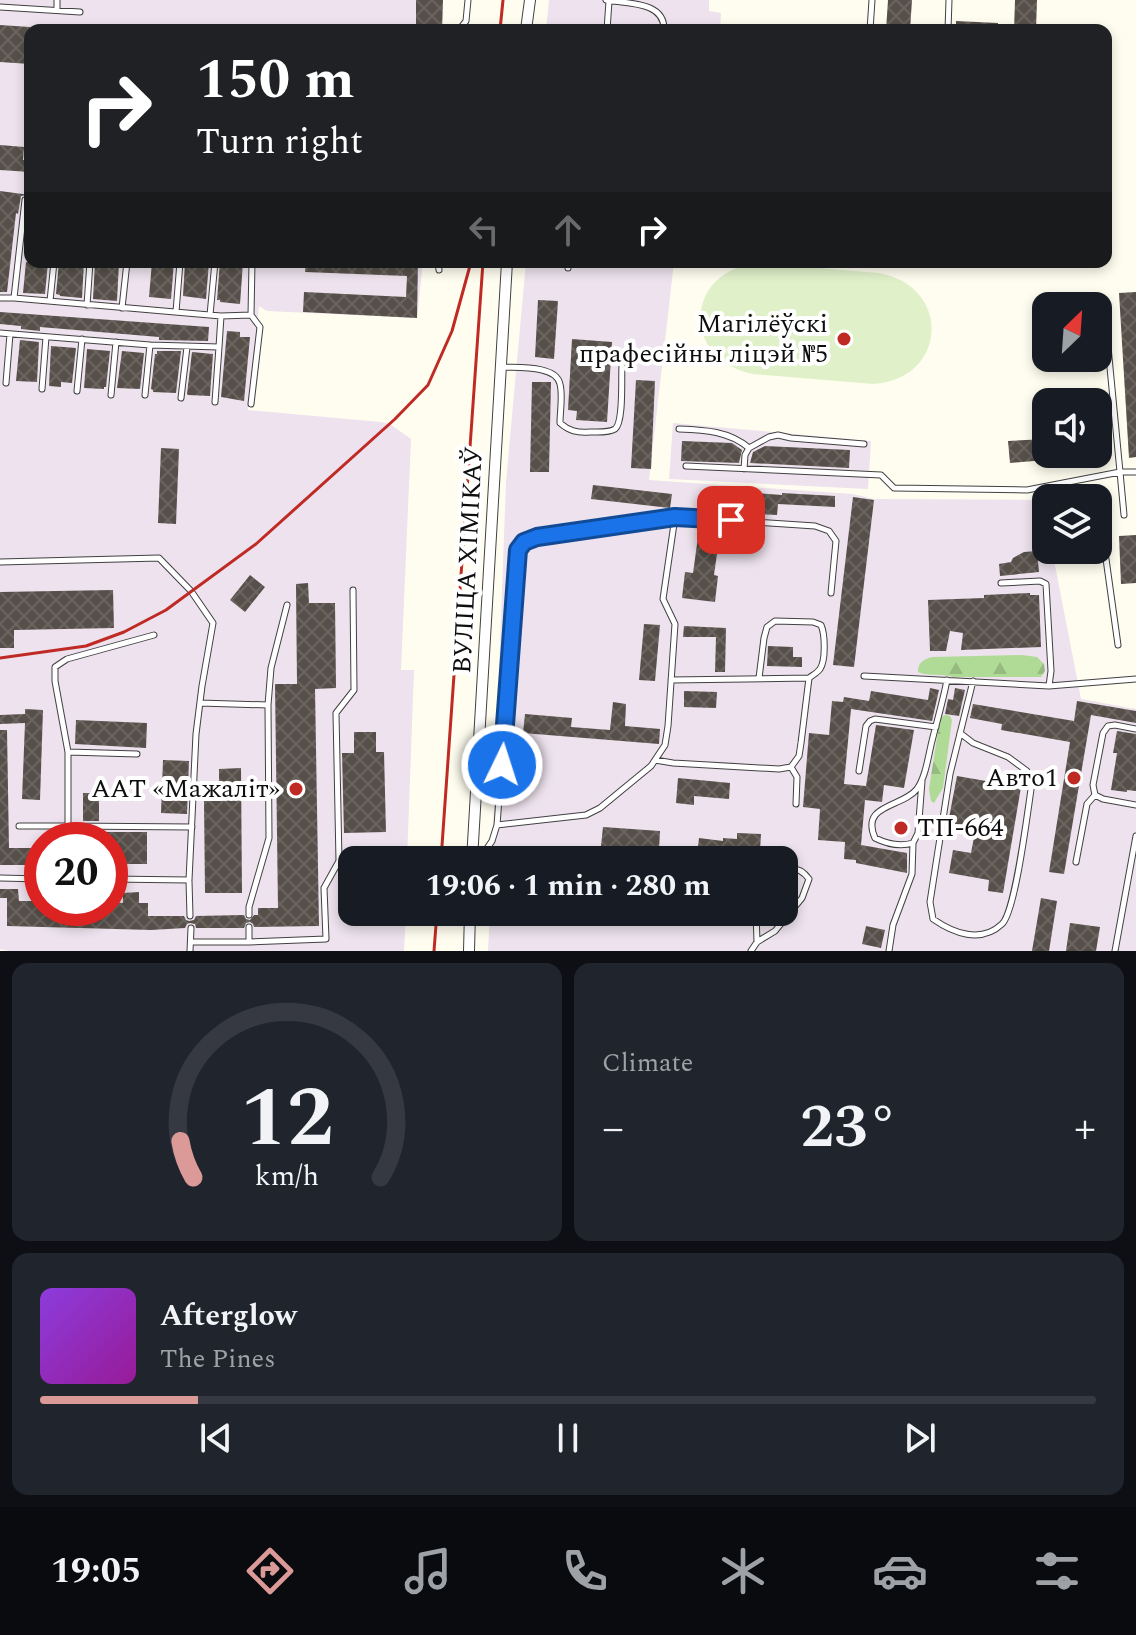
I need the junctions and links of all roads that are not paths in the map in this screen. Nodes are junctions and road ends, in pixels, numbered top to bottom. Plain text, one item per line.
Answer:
1 (57, 0) edge
2 (468, 0) edge
3 (530, 0) edge
4 (608, 0) edge
5 (872, 0) edge
6 (949, 0) edge
7 (0, 7) edge
8 (57, 10) junction
9 (80, 12) dead end
10 (464, 24) edge
11 (527, 24) edge
12 (607, 24) edge
13 (664, 24) edge
14 (870, 24) edge
15 (948, 24) edge
16 (24, 209) edge
17 (53, 268) edge
18 (90, 268) edge
19 (126, 268) edge
20 (180, 268) edge
21 (214, 268) edge
22 (252, 268) edge
23 (507, 268) edge
24 (0, 298) edge
25 (14, 298) junction
26 (50, 301) junction
27 (87, 305) junction
28 (122, 308) junction
29 (176, 312) junction
30 (210, 315) junction
31 (251, 315) junction
32 (221, 316) junction
33 (0, 333) edge
34 (10, 334) junction
35 (46, 337) junction
36 (82, 339) junction
37 (116, 342) junction
38 (150, 345) junction
39 (187, 347) junction
40 (219, 347) junction
41 (501, 366) junction
42 (622, 366) dead end
43 (1110, 372) edge
44 (6, 383) dead end
45 (42, 389) dead end
46 (77, 391) dead end
47 (111, 395) dead end
48 (145, 395) dead end
49 (181, 398) dead end
50 (215, 402) dead end
51 (251, 404) dead end
52 (679, 429) dead end
53 (864, 444) dead end
54 (749, 448) junction
55 (686, 466) dead end
56 (744, 469) junction
57 (1120, 472) junction
58 (1136, 472) edge
59 (1124, 515) dead end
60 (675, 517) junction
61 (0, 562) edge
62 (1107, 564) edge
63 (1001, 583) dead end
64 (353, 590) dead end
65 (831, 593) dead end
66 (287, 605) dead end
67 (154, 635) dead end
68 (1118, 645) dead end
69 (864, 676) dead end
70 (759, 678) junction
71 (809, 678) junction
72 (1136, 679) edge
73 (671, 680) junction
74 (947, 680) junction
75 (973, 681) junction
76 (1049, 686) junction
77 (200, 703) junction
78 (268, 705) junction
79 (936, 727) junction
80 (1136, 729) edge
81 (960, 733) junction
82 (68, 752) junction
83 (137, 754) dead end
84 (655, 760) junction
85 (791, 767) junction
86 (859, 771) dead end
87 (922, 781) junction
88 (1095, 795) junction
89 (796, 804) dead end
90 (1136, 805) edge
91 (68, 822) edge
92 (497, 825) junction
93 (19, 826) dead end
94 (24, 826) edge
95 (128, 826) edge
96 (192, 827) junction
97 (1136, 836) edge
98 (913, 843) junction
99 (473, 846) edge
100 (489, 846) edge
101 (1076, 862) dead end
102 (0, 878) edge
103 (24, 879) edge
104 (128, 879) edge
105 (189, 880) junction
106 (784, 914) edge
107 (249, 915) dead end
108 (190, 916) dead end
109 (470, 926) edge
110 (756, 926) edge
111 (778, 926) edge
112 (249, 927) dead end
113 (191, 928) dead end
114 (191, 942) junction
115 (249, 942) junction
116 (757, 942) junction
117 (190, 951) edge
118 (469, 951) edge
119 (751, 951) edge
120 (889, 951) edge
121 (1115, 951) edge

1 - 8 lane
2 - 10 lane
3 - 11 street
4 - 12 lane
4 - 13 lane
5 - 14 lane
6 - 15 lane
7 - 8 lane
8 - 9 lane
16 - 25 lane
17 - 26 lane
18 - 27 lane
19 - 28 lane
20 - 29 lane
21 - 30 lane
22 - 31 lane
23 - 41 street, ВУЛІЦА ХІМІКАЎ
24 - 25 lane
25 - 26 lane
26 - 27 lane
27 - 28 lane
28 - 29 lane
29 - 30 lane
30 - 32 lane
31 - 32 lane
31 - 51 lane
32 - 40 lane
33 - 34 lane
34 - 35 lane
34 - 44 lane
35 - 36 lane
35 - 45 lane
36 - 37 lane
36 - 46 lane
37 - 38 lane
37 - 47 lane
38 - 39 lane
38 - 48 lane
39 - 40 lane
39 - 49 lane
40 - 50 lane
41 - 42 lane
41 - 99 street, ВУЛІЦА ХІМІКАЎ
43 - 57 lane
52 - 54 lane
53 - 54 lane
54 - 56 lane
55 - 56 lane
56 - 57 lane
57 - 58 lane
57 - 59 lane
60 - 65 lane
60 - 73 lane
60 - 92 lane
61 - 77 lane
62 - 68 lane
63 - 76 lane
64 - 115 lane
66 - 78 lane
67 - 82 lane
69 - 74 lane
70 - 71 lane
70 - 71 lane
70 - 73 lane
71 - 85 lane
72 - 76 lane
73 - 84 lane
74 - 75 lane
74 - 79 lane
75 - 76 lane
75 - 81 lane
77 - 78 lane
77 - 96 lane
78 - 107 lane
79 - 86 lane
79 - 87 lane
80 - 88 lane
81 - 81 lane
82 - 83 lane
82 - 91 lane
84 - 85 lane
84 - 92 lane
85 - 89 lane
87 - 98 lane
87 - 98 lane
88 - 90 lane
88 - 101 lane
92 - 100 lane
93 - 94 lane
95 - 96 lane
96 - 105 lane
97 - 121 lane
98 - 120 lane
102 - 103 lane
104 - 105 lane
105 - 108 lane
106 - 106 lane
109 - 118 street
110 - 116 lane
111 - 116 lane
112 - 115 lane
113 - 114 lane
114 - 115 lane
114 - 117 lane
116 - 119 lane

